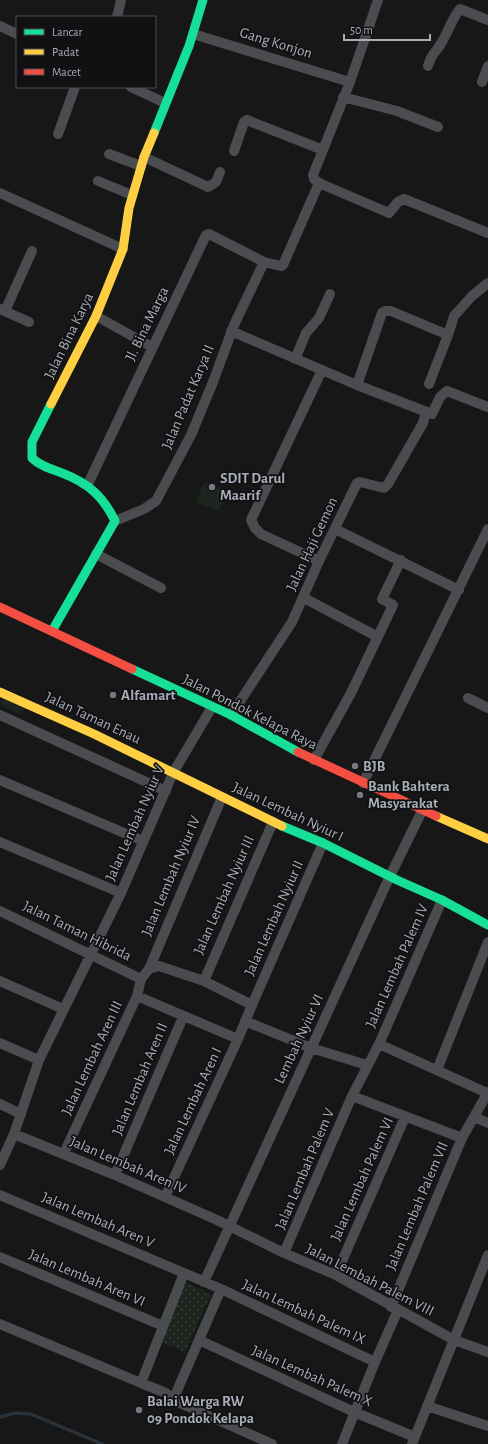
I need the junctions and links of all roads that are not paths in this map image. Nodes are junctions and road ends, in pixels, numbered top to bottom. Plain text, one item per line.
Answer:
1 (121, 0) edge
2 (203, 0) edge
3 (378, 0) edge
4 (117, 16) edge
5 (488, 20) edge
6 (0, 26) edge
7 (16, 34) edge
8 (193, 34) junction
9 (428, 66) dead end
10 (488, 66) edge
11 (350, 82) junction
12 (482, 82) dead end
13 (75, 88) edge
14 (133, 88) edge
15 (343, 97) junction
16 (165, 102) junction
17 (438, 127) dead end
18 (58, 134) dead end
19 (323, 150) junction
20 (234, 151) dead end
21 (109, 154) dead end
22 (142, 161) junction
23 (220, 172) dead end
24 (98, 181) dead end
25 (319, 183) junction
26 (0, 193) edge
27 (132, 195) junction
28 (488, 233) edge
29 (123, 249) junction
30 (32, 252) dead end
31 (264, 262) junction
32 (488, 283) edge
33 (330, 294) dead end
34 (3, 310) edge
35 (96, 316) junction
36 (29, 322) dead end
37 (231, 331) junction
38 (448, 335) junction
39 (152, 347) junction
40 (295, 359) junction
41 (322, 370) junction
42 (429, 384) dead end
43 (357, 385) junction
44 (488, 407) edge
45 (426, 412) junction
46 (88, 484) junction
47 (115, 521) junction
48 (335, 529) junction
49 (488, 529) edge
50 (96, 554) junction
51 (401, 560) junction
52 (319, 561) junction
53 (161, 588) dead end
54 (459, 590) junction
55 (304, 598) junction
56 (0, 607) edge
57 (52, 631) junction
58 (378, 637) junction
59 (0, 692) edge
60 (468, 698) dead end
61 (212, 707) junction
62 (488, 708) edge
63 (0, 715) edge
64 (231, 715) junction
65 (314, 760) junction
66 (173, 773) junction
67 (0, 780) edge
68 (363, 783) junction
69 (166, 791) junction
70 (222, 797) junction
71 (423, 809) junction
72 (273, 822) junction
73 (488, 839) edge
74 (143, 841) junction
75 (0, 842) edge
76 (323, 843) junction
77 (390, 876) junction
78 (121, 892) junction
79 (442, 900) junction
80 (0, 911) edge
81 (488, 925) edge
82 (488, 942) edge
83 (90, 954) junction
84 (149, 968) junction
85 (141, 979) junction
86 (0, 981) edge
87 (204, 981) junction
88 (137, 996) junction
89 (252, 1005) junction
90 (63, 1009) junction
91 (183, 1017) junction
92 (245, 1021) junction
93 (238, 1039) junction
94 (0, 1043) edge
95 (379, 1044) junction
96 (311, 1048) junction
97 (39, 1060) junction
98 (367, 1065) junction
99 (437, 1070) junction
100 (488, 1092) edge
101 (352, 1096) junction
102 (0, 1104) edge
103 (21, 1114) junction
104 (475, 1116) junction
105 (405, 1117) junction
106 (488, 1123) edge
107 (14, 1134) junction
108 (462, 1138) junction
109 (64, 1154) junction
110 (0, 1165) edge
111 (115, 1175) junction
112 (0, 1195) edge
113 (166, 1197) junction
114 (229, 1227) junction
115 (284, 1253) junction
116 (488, 1255) edge
117 (0, 1257) edge
118 (184, 1273) junction
119 (336, 1275) junction
120 (204, 1282) junction
121 (221, 1289) junction
122 (395, 1309) junction
123 (0, 1324) edge
124 (163, 1326) junction
125 (199, 1340) junction
126 (454, 1340) junction
127 (488, 1352) edge
128 (375, 1362) junction
129 (141, 1383) junction
130 (173, 1400) junction
131 (427, 1406) junction
132 (354, 1412) junction
133 (488, 1426) edge
134 (413, 1440) edge
135 (272, 1444) edge
136 (342, 1444) edge

1 - 4 street
2 - 8 street, Jalan Bina Karya
3 - 11 street
5 - 9 street
6 - 7 street
8 - 11 street, Gang Konjon
8 - 16 street, Jalan Bina Karya
10 - 12 street
11 - 15 street
13 - 18 street
14 - 16 street
15 - 17 street
15 - 19 street
16 - 22 street, Jalan Bina Karya
19 - 20 street
19 - 25 street
21 - 22 street
22 - 23 street
22 - 27 street, Jalan Bina Karya
24 - 27 street
25 - 28 street
25 - 31 street
26 - 29 street
27 - 29 street, Jalan Bina Karya
29 - 35 street, Jalan Bina Karya
30 - 34 street
31 - 37 street, Jalan Padat Karya II
31 - 39 street, Jl. Bina Marga
32 - 38 street
33 - 40 street
34 - 36 street
35 - 39 street
35 - 46 street, Jalan Bina Karya
37 - 40 street
37 - 47 street, Jalan Padat Karya II
38 - 42 street
38 - 43 street
39 - 46 street, Jl. Bina Marga
40 - 41 street
41 - 43 street
41 - 52 street
43 - 45 street
44 - 45 street
45 - 48 street, Jalan Haji Gemon
46 - 47 street, Jalan Bina Karya
47 - 50 street
48 - 51 street
48 - 52 street, Jalan Haji Gemon
49 - 54 street
50 - 53 street
50 - 57 street
51 - 54 street
51 - 58 street
52 - 55 street, Jalan Haji Gemon
54 - 68 street
55 - 58 street
55 - 64 street, Jalan Haji Gemon
56 - 57 street, Jalan Pondok Kelapa Raya
57 - 61 street, Jalan Pondok Kelapa Raya
58 - 65 street
59 - 66 street, Jalan Taman Enau
60 - 62 street
61 - 64 street, Jalan Pondok Kelapa Raya
61 - 66 street, Jalan Lembah Nyiur V
63 - 69 street
64 - 65 street, Jalan Pondok Kelapa Raya
65 - 68 street, Jalan Pondok Kelapa Raya
66 - 69 street, Jalan Lembah Nyiur V
66 - 70 street, Jalan Lembah Nyiur I
67 - 74 street
68 - 71 street, Jalan Pondok Kelapa Raya
69 - 74 street, Jalan Lembah Nyiur V
70 - 72 street, Jalan Lembah Nyiur I
70 - 84 street, Jalan Lembah Nyiur IV
71 - 73 street, Jalan Pondok Kelapa Raya
71 - 77 street, Lembah Nyiur VI
72 - 76 street, Jalan Lembah Nyiur I
72 - 87 street, Jalan Lembah Nyiur III
74 - 78 street, Jalan Lembah Nyiur V
75 - 78 street
76 - 77 street, Jalan Lembah Nyiur I
76 - 89 street, Jalan Lembah Nyiur II
77 - 79 street, Jalan Lembah Nyiur I
77 - 96 street, Lembah Nyiur VI
78 - 83 street, Jalan Lembah Nyiur V
79 - 81 street, Jalan Lembah Nyiur I
79 - 95 street, Jalan Lembah Palem IV
80 - 83 street, Jalan Taman Hibrida
82 - 99 street
83 - 85 street, Jalan Taman Hibrida
83 - 90 street, Jalan Lembah Nyiur V
84 - 85 street, Jalan Lembah Nyiur IV
84 - 87 street
85 - 88 street, Jalan Lembah Aren III
86 - 90 street
87 - 89 street
88 - 91 street
88 - 109 street, Jalan Lembah Aren III
89 - 92 street, Jalan Lembah Nyiur II
90 - 97 street, Jalan Lembah Nyiur V
91 - 93 street
91 - 111 street, Jalan Lembah Aren II
92 - 93 street, Jalan Lembah Aren I
92 - 96 street
93 - 113 street, Jalan Lembah Aren I
94 - 97 street
95 - 98 street, Jalan Lembah Palem IV
95 - 99 street
96 - 98 street
96 - 114 street, Lembah Nyiur VI
97 - 103 street, Jalan Lembah Nyiur V
98 - 101 street, Jalan Lembah Palem V
99 - 100 street
100 - 104 street, Jalan Lembah Palem VII
101 - 105 street
101 - 115 street, Jalan Lembah Palem V
102 - 103 street
103 - 107 street, Jalan Lembah Nyiur V
104 - 106 street
104 - 108 street, Jalan Lembah Palem VII
105 - 108 street
105 - 119 street, Jalan Lembah Palem VI
107 - 109 street, Jalan Lembah Aren IV
107 - 110 street, Jalan Lembah Nyiur V
108 - 122 street, Jalan Lembah Palem VII
109 - 111 street, Jalan Lembah Aren IV
111 - 113 street, Jalan Lembah Aren IV
112 - 118 street, Jalan Lembah Aren V
113 - 114 street, Jalan Lembah Aren IV
114 - 115 street, Jalan Lembah Palem VIII
114 - 120 street, Lembah Nyiur VI
115 - 119 street, Jalan Lembah Palem VIII
116 - 126 street
117 - 124 street, Jalan Lembah Aren VI
118 - 120 street, Jalan Lembah Aren V
118 - 124 street
119 - 122 street, Jalan Lembah Palem VIII
120 - 121 street, Jalan Lembah Palem IX
121 - 125 street
121 - 128 street, Jalan Lembah Palem IX
122 - 126 street, Jalan Lembah Palem VIII
122 - 128 street, Jalan Lembah Palem VII
123 - 129 street
124 - 129 street
125 - 130 street
125 - 132 street, Jalan Lembah Palem X
126 - 127 street, Jalan Lembah Palem VIII
126 - 131 street
128 - 132 street, Jalan Lembah Palem VII
129 - 130 street
130 - 135 street
131 - 133 street
131 - 134 street
132 - 134 street, Jalan Lembah Palem X
132 - 136 street, Jalan Lembah Palem VII

